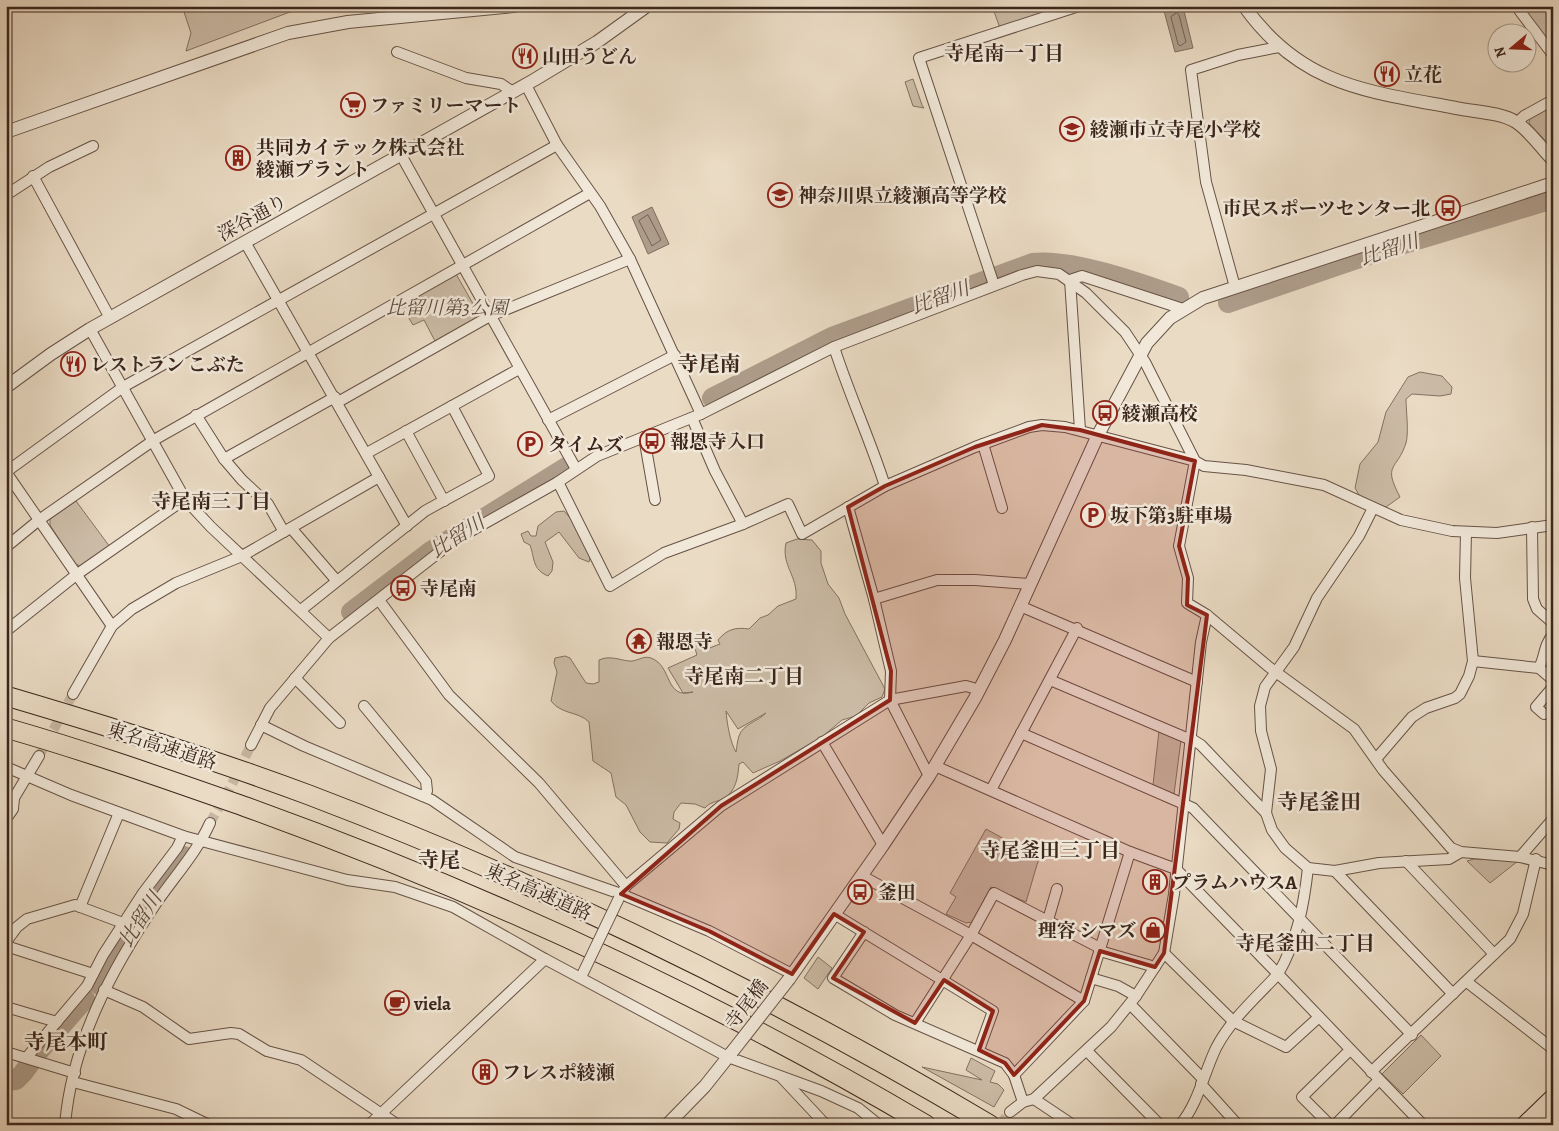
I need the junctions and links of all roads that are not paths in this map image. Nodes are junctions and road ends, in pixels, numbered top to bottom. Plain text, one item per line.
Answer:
1 (514, 6) edge
2 (1078, 6) edge
3 (1244, 6) edge
4 (1516, 6) edge
5 (642, 7) edge
6 (1279, 47) junction
7 (398, 52) dead end
8 (1553, 55) edge
9 (526, 85) junction
10 (513, 92) junction
11 (1553, 100) edge
12 (1517, 123) junction
13 (6, 132) edge
14 (557, 145) junction
15 (94, 146) dead end
16 (401, 155) junction
17 (1553, 160) edge
18 (33, 176) junction
19 (1553, 183) edge
20 (590, 193) junction
21 (6, 195) edge
22 (434, 214) junction
23 (245, 242) junction
24 (630, 259) junction
25 (463, 264) junction
26 (993, 280) junction
27 (1070, 280) junction
28 (1234, 287) junction
29 (278, 301) junction
30 (1183, 309) junction
31 (490, 316) junction
32 (110, 318) junction
33 (90, 329) junction
34 (834, 347) junction
35 (308, 352) junction
36 (1140, 354) junction
37 (675, 355) junction
38 (519, 368) junction
39 (6, 387) edge
40 (123, 387) junction
41 (336, 400) junction
42 (452, 406) junction
43 (196, 415) junction
44 (697, 416) junction
45 (548, 420) junction
46 (1080, 430) junction
47 (406, 431) junction
48 (1098, 435) junction
49 (644, 437) junction
50 (154, 440) junction
51 (983, 444) junction
52 (367, 453) junction
53 (224, 459) junction
54 (1194, 462) junction
55 (576, 469) junction
56 (6, 472) edge
57 (379, 476) junction
58 (558, 482) junction
59 (885, 486) junction
60 (185, 499) junction
61 (444, 500) junction
62 (655, 500) dead end
63 (848, 507) junction
64 (1002, 508) dead end
65 (1373, 508) junction
66 (40, 520) junction
67 (743, 524) junction
68 (1553, 525) edge
69 (407, 526) junction
70 (1532, 527) junction
71 (287, 530) junction
72 (1466, 532) junction
73 (6, 547) edge
74 (242, 556) junction
75 (76, 575) junction
76 (336, 580) junction
77 (1029, 584) junction
78 (874, 599) junction
79 (379, 600) junction
80 (1020, 606) junction
81 (301, 610) junction
82 (1207, 615) junction
83 (1553, 623) edge
84 (112, 626) junction
85 (1077, 628) junction
86 (6, 631) edge
87 (1553, 636) edge
88 (329, 638) junction
89 (1473, 661) junction
90 (1539, 668) junction
91 (1275, 672) junction
92 (295, 678) junction
93 (1050, 680) junction
94 (1553, 680) edge
95 (1197, 682) junction
96 (1553, 687) edge
97 (980, 690) junction
98 (73, 694) tunnel mouth
99 (6, 696) edge
100 (890, 700) junction
101 (364, 706) dead end
102 (1536, 707) dead end
103 (340, 723) dead end
104 (261, 725) junction
105 (6, 728) edge
106 (1021, 733) junction
107 (1190, 739) junction
108 (822, 742) junction
109 (251, 745) tunnel mouth
110 (39, 756) tunnel mouth
111 (1376, 759) junction
112 (6, 767) edge
113 (932, 771) junction
114 (28, 776) junction
115 (991, 790) junction
116 (10, 796) edge
117 (424, 796) junction
118 (1184, 804) junction
119 (119, 812) junction
120 (1266, 814) junction
121 (6, 819) edge
122 (1553, 819) edge
123 (210, 823) tunnel mouth
124 (183, 836) junction
125 (202, 841) junction
126 (883, 845) junction
127 (1130, 852) junction
128 (1461, 852) junction
129 (1520, 856) junction
130 (1536, 859) junction
131 (1406, 861) junction
132 (1553, 865) edge
133 (1308, 868) junction
134 (1176, 869) junction
135 (1335, 871) junction
136 (862, 876) junction
137 (1057, 888) dead end
138 (622, 893) junction
139 (80, 907) junction
140 (834, 914) junction
141 (1300, 918) junction
142 (1048, 920) junction
143 (123, 923) junction
144 (864, 932) junction
145 (971, 935) junction
146 (6, 944) edge
147 (1100, 949) junction
148 (1164, 953) junction
149 (1494, 954) junction
150 (545, 959) junction
151 (1155, 967) junction
152 (93, 974) junction
153 (1278, 974) junction
154 (582, 976) junction
155 (791, 976) junction
156 (1091, 978) junction
157 (944, 980) junction
158 (1467, 982) junction
159 (104, 990) junction
160 (1453, 994) junction
161 (1136, 996) junction
162 (1084, 1001) junction
163 (1130, 1004) junction
164 (6, 1007) edge
165 (1319, 1017) junction
166 (1233, 1021) junction
167 (57, 1022) junction
168 (915, 1023) junction
169 (1412, 1035) junction
170 (1553, 1049) edge
171 (978, 1050) junction
172 (1350, 1050) junction
173 (1087, 1051) junction
174 (6, 1052) edge
175 (730, 1054) junction
176 (31, 1059) junction
177 (1372, 1072) junction
178 (1014, 1075) junction
179 (781, 1077) junction
180 (74, 1078) junction
181 (1379, 1080) junction
182 (1202, 1081) junction
183 (1553, 1097) edge
184 (1034, 1100) junction
185 (1023, 1102) junction
186 (382, 1112) junction
187 (1010, 1112) tunnel mouth
188 (1553, 1114) edge
189 (65, 1125) edge
190 (209, 1125) edge
191 (369, 1125) edge
192 (398, 1125) edge
193 (668, 1125) edge
194 (826, 1125) edge
195 (879, 1125) edge
196 (926, 1125) edge
197 (990, 1125) edge
198 (1074, 1125) edge
199 (1160, 1125) edge
200 (1180, 1125) edge
201 (1238, 1125) edge
202 (1330, 1125) edge
203 (1335, 1125) edge
204 (1423, 1125) edge
205 (1524, 1125) edge
206 (1542, 1125) edge

1 - 13 street
2 - 26 street
3 - 6 street
4 - 8 street
5 - 9 street, 深谷通り
6 - 12 street
6 - 28 street
7 - 10 street
9 - 10 street, 深谷通り
9 - 14 street
10 - 16 street, 深谷通り
11 - 12 street
12 - 17 street
14 - 20 street
14 - 22 street
15 - 18 street
16 - 22 street
16 - 23 street, 深谷通り
18 - 21 street
18 - 32 street
19 - 28 street, 寺尾橋
20 - 24 street
20 - 25 street
22 - 25 street
22 - 29 street
23 - 29 street
23 - 32 street, 深谷通り
24 - 31 street
24 - 37 street
25 - 31 street
25 - 35 street
26 - 27 street
26 - 34 street
27 - 30 street
27 - 36 street
27 - 46 street
28 - 30 street, 寺尾橋
29 - 35 street
29 - 40 street
30 - 36 street, 寺尾橋
31 - 38 street
31 - 41 street
32 - 33 street, 深谷通り
33 - 39 street, 深谷通り
33 - 40 street
34 - 44 street
34 - 59 street
35 - 41 street
35 - 43 street
36 - 48 street, 寺尾橋
36 - 54 street
37 - 44 street
37 - 45 street
38 - 42 street
38 - 45 street
40 - 50 street
40 - 56 street
41 - 52 street
41 - 53 street
42 - 47 street
42 - 61 street
43 - 50 street
43 - 53 street
44 - 49 street
44 - 67 street
45 - 55 street
46 - 48 street
46 - 51 street
47 - 52 street
47 - 61 street
48 - 54 street
48 - 77 street, 寺尾橋
49 - 55 street
49 - 62 street
50 - 60 street
50 - 66 street
51 - 59 street
51 - 64 street
52 - 57 street
53 - 71 street
54 - 65 street
54 - 82 street
55 - 58 street
56 - 66 street
57 - 69 street
57 - 71 street
58 - 67 street
58 - 79 street
59 - 63 street
60 - 74 street
60 - 75 street
61 - 69 street
63 - 67 street
63 - 78 street
65 - 72 street
65 - 91 street
66 - 73 street
66 - 75 street
68 - 70 street
69 - 76 street
70 - 72 street
70 - 83 street
71 - 74 street
71 - 76 street
72 - 89 street
74 - 81 street
74 - 84 street
75 - 84 street
75 - 86 street
76 - 81 street
77 - 78 street
77 - 80 street, 寺尾橋
78 - 100 street
79 - 88 street
79 - 138 street
80 - 85 street
80 - 97 street, 寺尾橋
81 - 88 street
82 - 91 street
82 - 95 street
84 - 98 street
85 - 93 street
85 - 95 street
87 - 90 street
88 - 92 street
89 - 90 street
89 - 111 street
90 - 94 street
91 - 111 street
91 - 120 street
92 - 103 street
92 - 104 street
93 - 106 street
93 - 107 street
95 - 107 street
96 - 102 street
97 - 100 street
97 - 113 street, 寺尾橋
99 - 197 highway, 東名高速道路
100 - 108 street
100 - 113 street
101 - 117 street
104 - 109 street
104 - 117 street
105 - 196 highway, 東名高速道路
106 - 115 street
106 - 118 street
107 - 118 street
107 - 120 street
108 - 126 street
108 - 138 street
110 - 114 street
111 - 128 street
112 - 114 street
113 - 115 street
113 - 126 street, 寺尾橋
114 - 116 street
114 - 119 street
115 - 127 street
116 - 121 street
117 - 138 street
118 - 134 street
118 - 141 street
119 - 124 street
119 - 139 street
120 - 133 street
122 - 129 street
123 - 125 street
124 - 125 street
124 - 143 street
125 - 150 street
125 - 159 street
126 - 136 street, 寺尾橋
127 - 134 street
127 - 147 street
128 - 129 street
128 - 131 street
129 - 130 street
130 - 132 street
130 - 149 street
131 - 135 street
131 - 149 street
133 - 135 street
133 - 141 street
134 - 148 street
134 - 153 street
135 - 160 street
136 - 140 street, 寺尾橋
136 - 145 street
137 - 142 street
138 - 154 street, bridge
138 - 155 street
139 - 143 street
139 - 146 street
140 - 144 street
140 - 155 street, 寺尾橋
141 - 153 street
141 - 169 street
142 - 145 street
142 - 147 street
143 - 152 street
144 - 157 street
144 - 168 street
145 - 157 street
145 - 162 street
146 - 152 street
147 - 151 street
147 - 156 street
148 - 151 street
148 - 166 street
149 - 158 street
150 - 154 street
150 - 186 street
151 - 161 street
152 - 167 street
153 - 165 street
153 - 166 street
154 - 175 street
155 - 175 street, 寺尾橋, bridge
156 - 161 street
156 - 162 street
157 - 168 street
157 - 171 street
158 - 160 street
158 - 170 street
159 - 180 street
159 - 186 street
160 - 169 street
161 - 163 street
162 - 178 street
163 - 173 street
163 - 182 street
164 - 167 street
165 - 166 street
165 - 172 street
166 - 182 street
167 - 176 street
168 - 171 street
169 - 177 street
171 - 178 street
172 - 177 street
172 - 202 street
173 - 184 street
173 - 199 street
174 - 176 street
175 - 179 street
175 - 193 street, 寺尾橋
176 - 180 street
177 - 181 street
178 - 185 street
179 - 194 street
179 - 195 street
180 - 189 street
180 - 190 street
181 - 203 street
181 - 204 street
182 - 200 street
182 - 201 street
183 - 205 main road
184 - 185 street
184 - 198 street
185 - 187 street
186 - 191 street
186 - 192 street
188 - 206 main road

